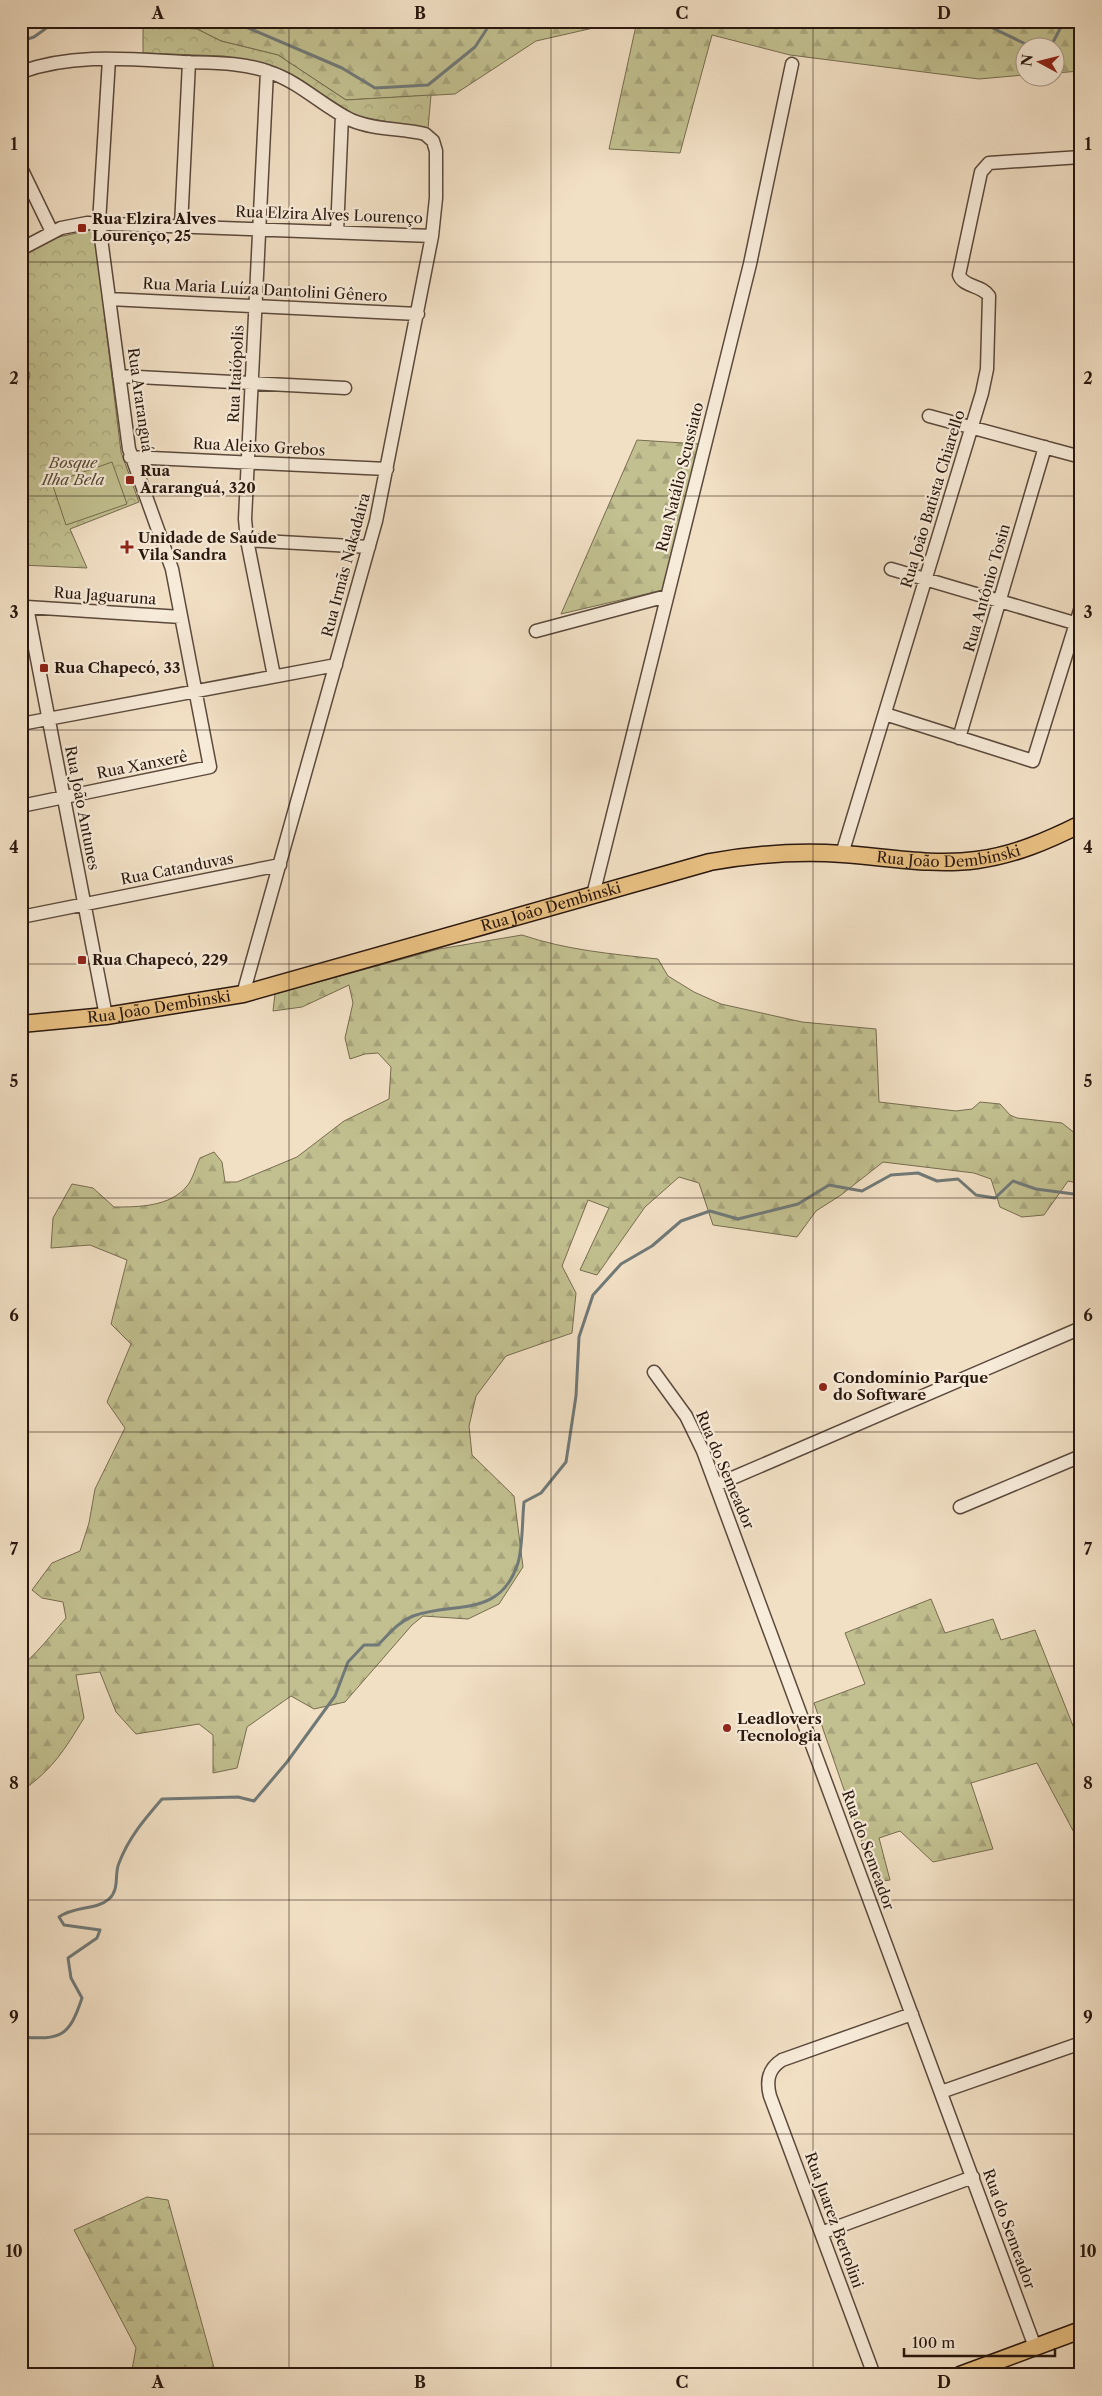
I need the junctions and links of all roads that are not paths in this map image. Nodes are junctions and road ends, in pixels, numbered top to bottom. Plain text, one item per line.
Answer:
1 (109, 58) junction
2 (189, 62) junction
3 (792, 64) dead end
4 (266, 71) junction
5 (21, 72) edge
6 (342, 115) junction
7 (1081, 157) edge
8 (21, 168) edge
9 (99, 223) junction
10 (181, 226) junction
11 (259, 229) junction
12 (52, 232) junction
13 (337, 232) junction
14 (432, 236) junction
15 (21, 249) edge
16 (109, 299) junction
17 (255, 306) junction
18 (418, 314) junction
19 (119, 376) junction
20 (252, 383) junction
21 (346, 388) dead end
22 (929, 416) dead end
23 (972, 428) junction
24 (1045, 447) junction
25 (130, 457) junction
26 (1081, 457) edge
27 (248, 463) junction
28 (386, 470) junction
29 (247, 540) junction
30 (369, 547) junction
31 (891, 568) dead end
32 (926, 579) junction
33 (667, 596) junction
34 (1000, 601) junction
35 (27, 607) joint
36 (1081, 607) edge
37 (181, 617) junction
38 (1078, 624) edge
39 (536, 631) dead end
40 (336, 665) junction
41 (274, 676) junction
42 (195, 691) junction
43 (885, 714) junction
44 (49, 719) junction
45 (21, 724) edge
46 (960, 738) junction
47 (210, 767) joint
48 (64, 797) junction
49 (21, 806) edge
50 (1081, 824) edge
51 (842, 854) junction
52 (280, 865) junction
53 (593, 895) junction
54 (84, 904) junction
55 (21, 917) edge
56 (243, 994) junction
57 (106, 1016) junction
58 (21, 1024) edge
59 (1081, 1328) edge
60 (654, 1372) dead end
61 (1081, 1456) edge
62 (716, 1486) junction
63 (960, 1507) dead end
64 (912, 2014) junction
65 (1081, 2043) edge
66 (941, 2092) junction
67 (973, 2177) junction
68 (821, 2234) junction
69 (1081, 2330) edge
70 (1035, 2347) junction
71 (874, 2375) edge
72 (960, 2375) edge

1 - 2 street
1 - 5 street
1 - 9 street, Rua Araranguá
2 - 4 street
2 - 10 street
3 - 33 street, Rua Natálio Scussiato
4 - 6 street
4 - 11 street, Rua Itaiópolis
6 - 13 street
6 - 14 street, Rua Irmãs Nakadaira
7 - 23 street, Rua João Batista Chiarello
8 - 12 street
9 - 10 street, Rua Elzira Alves Lourenço
9 - 12 street, Rua Elzira Alves Lourenço
9 - 16 street, Rua Araranguá
10 - 11 street, Rua Elzira Alves Lourenço
11 - 13 street, Rua Elzira Alves Lourenço
11 - 17 street, Rua Itaiópolis
12 - 15 street, Rua Elzira Alves Lourenço
13 - 14 street, Rua Elzira Alves Lourenço
14 - 18 street, Rua Irmãs Nakadaira
16 - 17 street, Rua Maria Luíza Dantolini Gênero
16 - 19 street, Rua Araranguá
17 - 18 street, Rua Maria Luíza Dantolini Gênero
17 - 20 street, Rua Itaiópolis
18 - 28 street, Rua Irmãs Nakadaira
19 - 20 street
19 - 25 street, Rua Araranguá
20 - 21 street
20 - 27 street, Rua Itaiópolis
22 - 23 street
23 - 24 street
23 - 32 street, Rua João Batista Chiarello
24 - 26 street
24 - 34 street, Rua Antônio Tosin
25 - 27 street, Rua Aleixo Grebos
25 - 37 street, Rua Araranguá
27 - 28 street, Rua Aleixo Grebos
27 - 29 street, Rua Itaiópolis
28 - 30 street, Rua Irmãs Nakadaira
29 - 30 street
29 - 41 street, Rua Itaiópolis
30 - 40 street, Rua Irmãs Nakadaira
31 - 32 street
32 - 34 street
32 - 43 street, Rua João Batista Chiarello
33 - 39 street
33 - 53 street, Rua Natálio Scussiato
34 - 38 street
34 - 46 street, Rua Antônio Tosin
35 - 37 street, Rua Jaguaruna
35 - 44 street, Rua João Antunes
36 - 38 street
37 - 42 street, Rua Araranguá
38 - 46 street
40 - 41 street
40 - 52 street, Rua Irmãs Nakadaira
41 - 42 street
42 - 44 street
42 - 47 street, Rua Araranguá
43 - 46 street
43 - 51 street, Rua João Batista Chiarello
44 - 45 street
44 - 48 street, Rua João Antunes
47 - 48 street, Rua Xanxerê
48 - 49 street, Rua Xanxerê
48 - 54 street, Rua João Antunes
50 - 51 main road, Rua João Dembinski
51 - 53 main road, Rua João Dembinski
52 - 54 street, Rua Catanduvas
52 - 56 street, Rua Irmãs Nakadaira
53 - 56 main road, Rua João Dembinski
54 - 55 street, Rua Catanduvas
54 - 57 street, Rua João Antunes
56 - 57 main road, Rua João Dembinski
57 - 58 main road, Rua João Dembinski
59 - 62 street
60 - 62 street, Rua do Semeador
61 - 63 street
62 - 64 street, Rua do Semeador
64 - 66 street, Rua do Semeador
64 - 68 street, Rua Juarez Bertolini
65 - 66 street
66 - 67 street, Rua do Semeador
67 - 68 street
67 - 70 street, Rua do Semeador
68 - 71 street, Rua Juarez Bertolini
69 - 70 main road
70 - 72 main road

